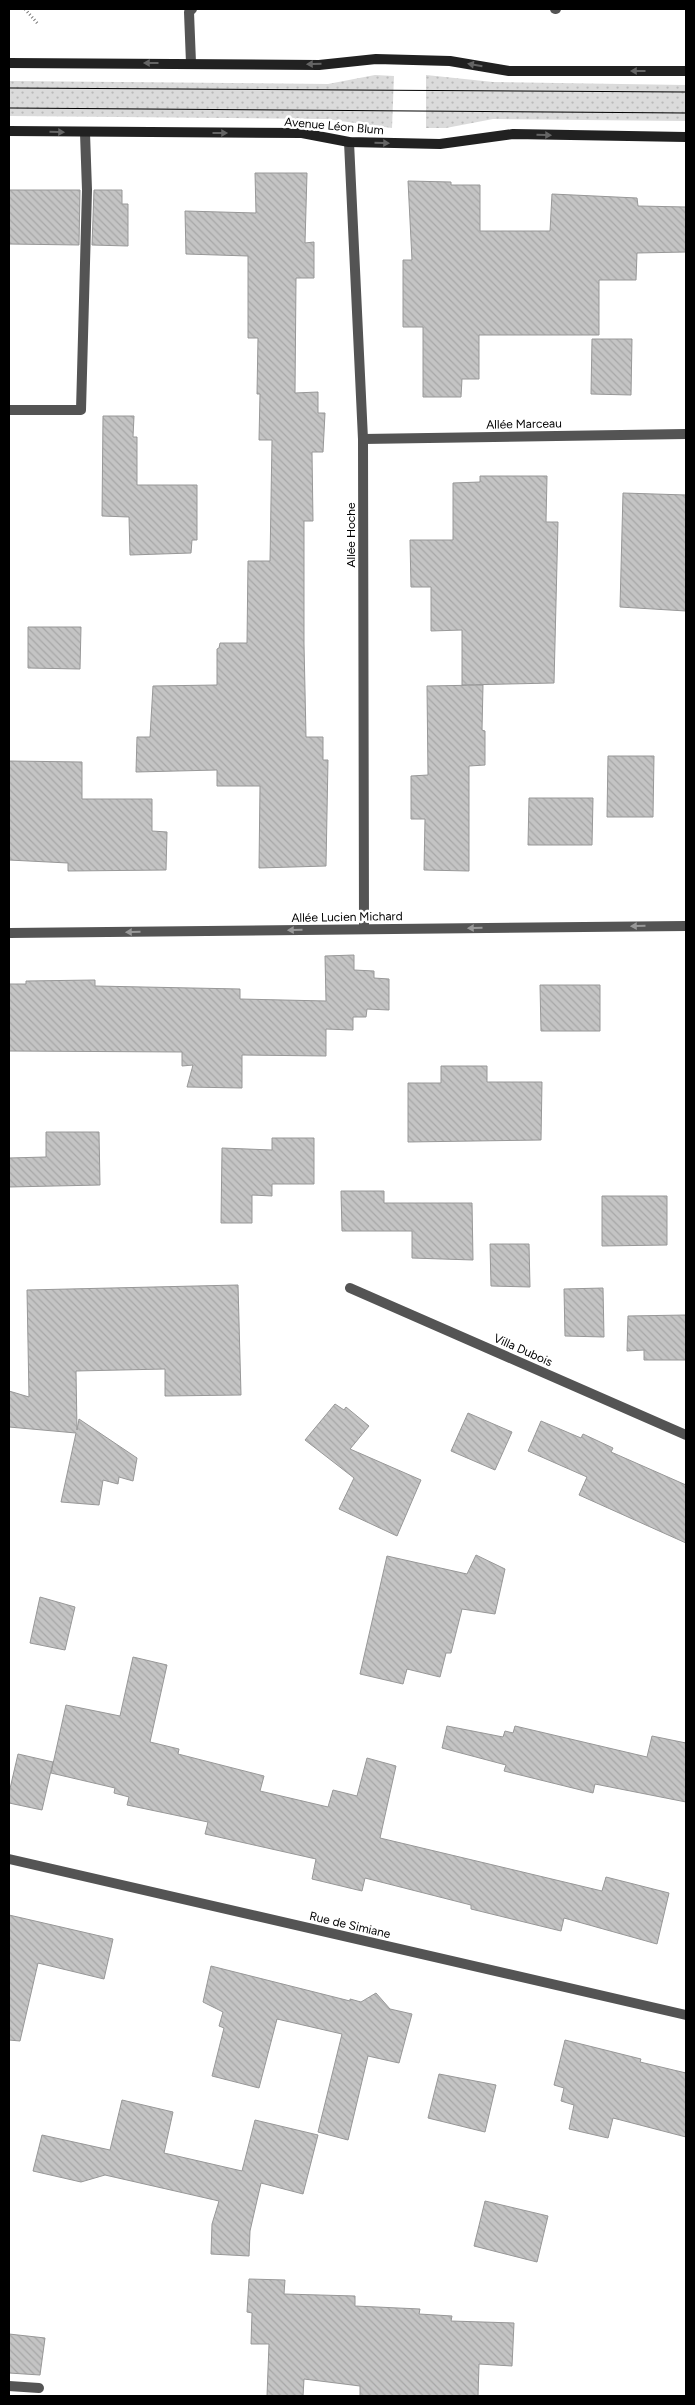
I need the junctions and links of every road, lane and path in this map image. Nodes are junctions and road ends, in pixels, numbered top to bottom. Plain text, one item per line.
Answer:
1 (25, 9) edge
2 (192, 9) edge
3 (38, 24) dead end
4 (9, 63) edge
5 (191, 63) junction
6 (686, 71) edge
7 (9, 131) edge
8 (85, 133) junction
9 (686, 137) edge
10 (349, 142) junction
11 (9, 410) edge
12 (686, 434) edge
13 (363, 439) junction
14 (686, 926) edge
15 (364, 929) junction
16 (9, 933) edge
17 (350, 1288) dead end
18 (686, 1435) edge
19 (9, 1859) edge
20 (686, 2015) edge
21 (9, 2386) edge
22 (39, 2388) dead end

1 - 3 path
2 - 5 street
5 -> 4 main road
6 -> 5 main road
7 -> 8 main road, Avenue Léon Blum
8 -> 10 main road, Avenue Léon Blum
8 - 11 street
10 -> 9 main road, Avenue Léon Blum
10 - 13 street, Allée Hoche
12 - 13 street, Allée Marceau
13 - 15 street, Allée Hoche
14 -> 15 street, Allée Lucien Michard
15 -> 16 street, Allée Lucien Michard
17 - 18 street, Villa Dubois
19 - 20 street, Rue de Simiane
21 - 22 street

